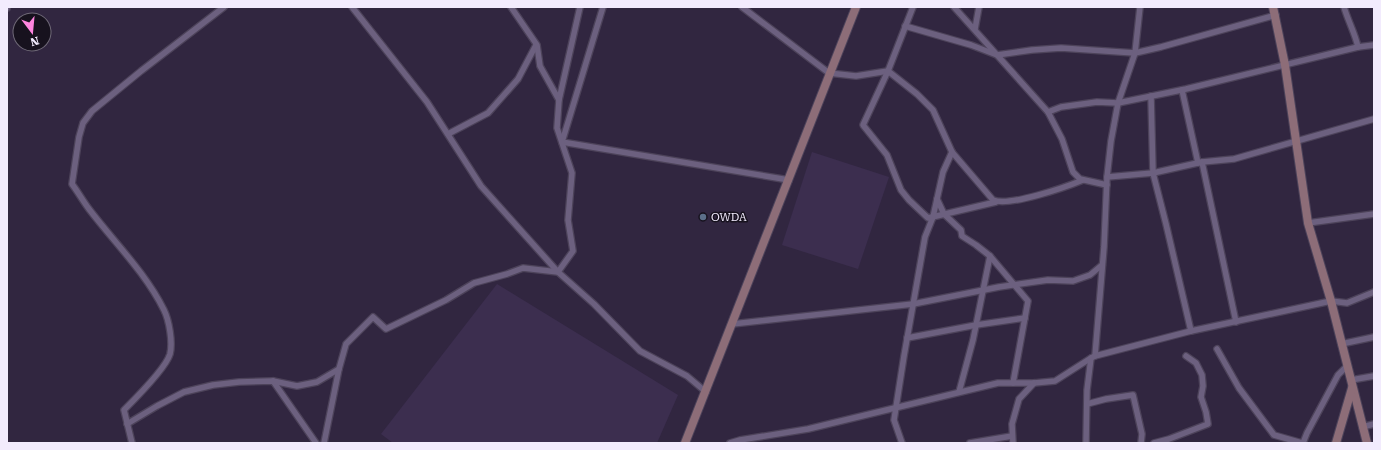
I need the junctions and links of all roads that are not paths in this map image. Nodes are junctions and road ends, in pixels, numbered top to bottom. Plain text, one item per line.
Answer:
1 (224, 7) edge
2 (352, 7) edge
3 (510, 7) edge
4 (580, 7) edge
5 (603, 7) edge
6 (742, 7) edge
7 (856, 7) edge
8 (913, 7) edge
9 (954, 7) edge
10 (979, 7) edge
11 (1140, 7) edge
12 (1344, 7) edge
13 (1273, 10) edge
14 (905, 26) junction
15 (975, 30) junction
16 (536, 44) junction
17 (1374, 45) edge
18 (1358, 47) junction
19 (1135, 53) junction
20 (997, 55) junction
21 (1285, 66) junction
22 (888, 71) junction
23 (829, 73) junction
24 (1182, 90) junction
25 (1151, 96) junction
26 (559, 100) junction
27 (1118, 103) junction
28 (1048, 112) junction
29 (1374, 119) edge
30 (448, 134) junction
31 (562, 142) junction
32 (1296, 142) junction
33 (952, 152) junction
34 (1200, 163) junction
35 (1153, 174) junction
36 (1107, 177) junction
37 (789, 180) junction
38 (1084, 180) junction
39 (1107, 185) junction
40 (937, 199) junction
41 (997, 202) junction
42 (944, 214) junction
43 (1374, 214) edge
44 (933, 217) junction
45 (1308, 223) junction
46 (990, 256) junction
47 (1102, 265) junction
48 (558, 272) junction
49 (1013, 284) junction
50 (983, 290) junction
51 (1374, 292) edge
52 (1331, 301) junction
53 (913, 304) junction
54 (1025, 318) junction
55 (1236, 322) junction
56 (732, 324) junction
57 (976, 325) junction
58 (1191, 331) junction
59 (1374, 337) edge
60 (907, 338) junction
61 (1341, 344) junction
62 (1217, 349) dead end
63 (1186, 356) dead end
64 (1093, 357) junction
65 (1347, 366) junction
66 (339, 369) junction
67 (1374, 376) edge
68 (273, 381) junction
69 (1013, 383) junction
70 (1034, 383) junction
71 (1351, 384) junction
72 (706, 392) junction
73 (959, 392) junction
74 (1087, 404) junction
75 (895, 409) junction
76 (127, 424) junction
77 (1374, 424) edge
78 (1362, 428) junction
79 (1012, 436) junction
80 (132, 443) edge
81 (316, 443) edge
82 (324, 443) edge
83 (685, 443) edge
84 (730, 443) edge
85 (902, 443) edge
86 (970, 443) edge
87 (1012, 443) edge
88 (1086, 443) edge
89 (1141, 443) edge
90 (1154, 443) edge
91 (1303, 443) edge
92 (1336, 443) edge
93 (1366, 443) edge

1 - 76 street
2 - 30 street
3 - 16 street
4 - 26 street
5 - 31 street
6 - 23 street
7 - 23 street
8 - 14 street
9 - 15 street
10 - 15 street
11 - 19 street
12 - 18 street
13 - 19 street
13 - 21 street
14 - 20 street
14 - 22 street
15 - 20 street
16 - 26 street
16 - 30 street
17 - 18 street
18 - 21 street
19 - 20 street
19 - 27 street
20 - 28 street
21 - 24 street
21 - 32 street
22 - 23 street
22 - 33 street
22 - 44 street
23 - 37 street
24 - 25 street
24 - 34 street
25 - 27 street
25 - 35 street
26 - 31 street
27 - 28 street
27 - 36 street
28 - 38 street
29 - 32 street
30 - 48 street
31 - 37 street
31 - 48 street
32 - 34 street
32 - 45 street
33 - 40 street
33 - 41 street
34 - 35 street
34 - 55 street
35 - 36 street
35 - 58 street
36 - 39 street
37 - 56 street
38 - 39 street
38 - 41 street
39 - 47 street
40 - 42 street
40 - 44 street
41 - 42 street
42 - 44 street
42 - 46 street
43 - 45 street
44 - 53 street
45 - 52 street
46 - 49 street
46 - 50 street
47 - 49 street
47 - 64 street
48 - 66 street
48 - 72 street
49 - 50 street
49 - 54 street
50 - 53 street
50 - 57 street
51 - 52 street
52 - 55 street
52 - 61 street
53 - 56 street
53 - 60 street
54 - 57 street
54 - 69 street
55 - 58 street
56 - 72 street
57 - 60 street
57 - 73 street
58 - 64 street
59 - 61 street
60 - 75 street
61 - 65 street
62 - 91 street
63 - 90 street
64 - 70 street
64 - 74 street
65 - 71 street
65 - 91 street
66 - 68 street
66 - 82 street
67 - 71 street
68 - 76 street
68 - 81 street
69 - 70 street
69 - 73 street
70 - 79 street
71 - 78 street
71 - 92 street
72 - 83 street
73 - 75 street
74 - 88 street
74 - 89 street
75 - 84 street
75 - 85 street
76 - 80 street
77 - 78 street
78 - 93 street
79 - 86 street
79 - 87 street

